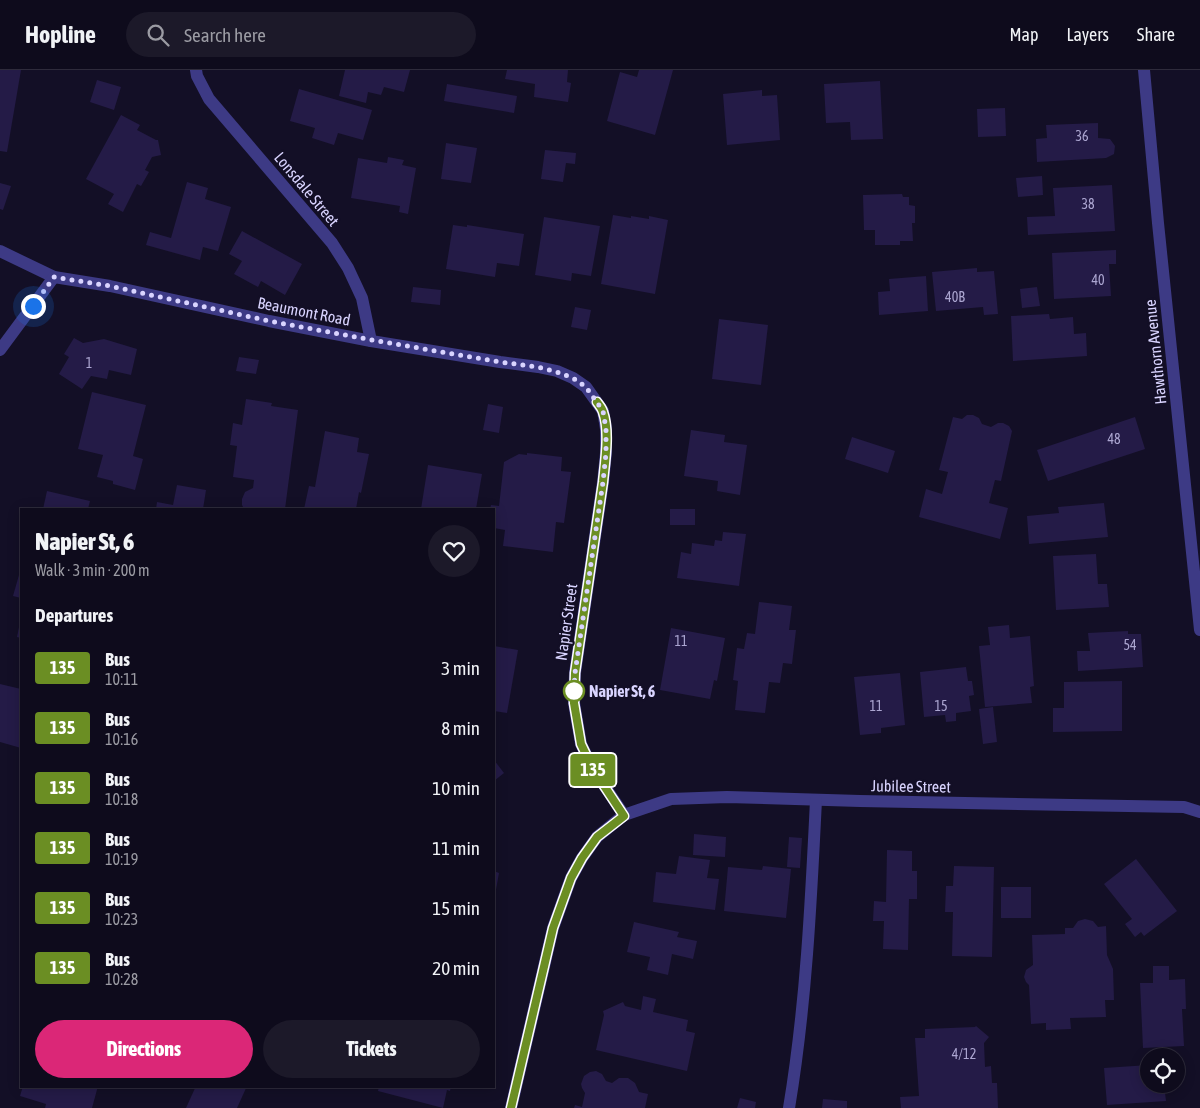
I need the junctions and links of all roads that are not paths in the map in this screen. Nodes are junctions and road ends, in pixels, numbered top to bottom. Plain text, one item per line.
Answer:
1 (196, 70) edge
2 (1144, 70) edge
3 (0, 251) edge
4 (54, 277) junction
5 (372, 340) junction
6 (0, 350) edge
7 (597, 402) joint
8 (1197, 563) edge
9 (1200, 630) edge
10 (816, 800) junction
11 (1200, 812) edge
12 (624, 816) junction
13 (511, 1108) edge
14 (789, 1108) edge

1 - 5 street, Lonsdale Street
2 - 8 street, Hawthorn Avenue
3 - 4 street, Beaumont Road
4 - 5 street, Beaumont Road
4 - 6 street
5 - 7 street, Beaumont Road
7 - 12 street, Napier Street
8 - 9 street, Hawthorn Avenue
10 - 11 street, Jubilee Street
10 - 12 street, Jubilee Street
10 - 14 street
12 - 13 street

